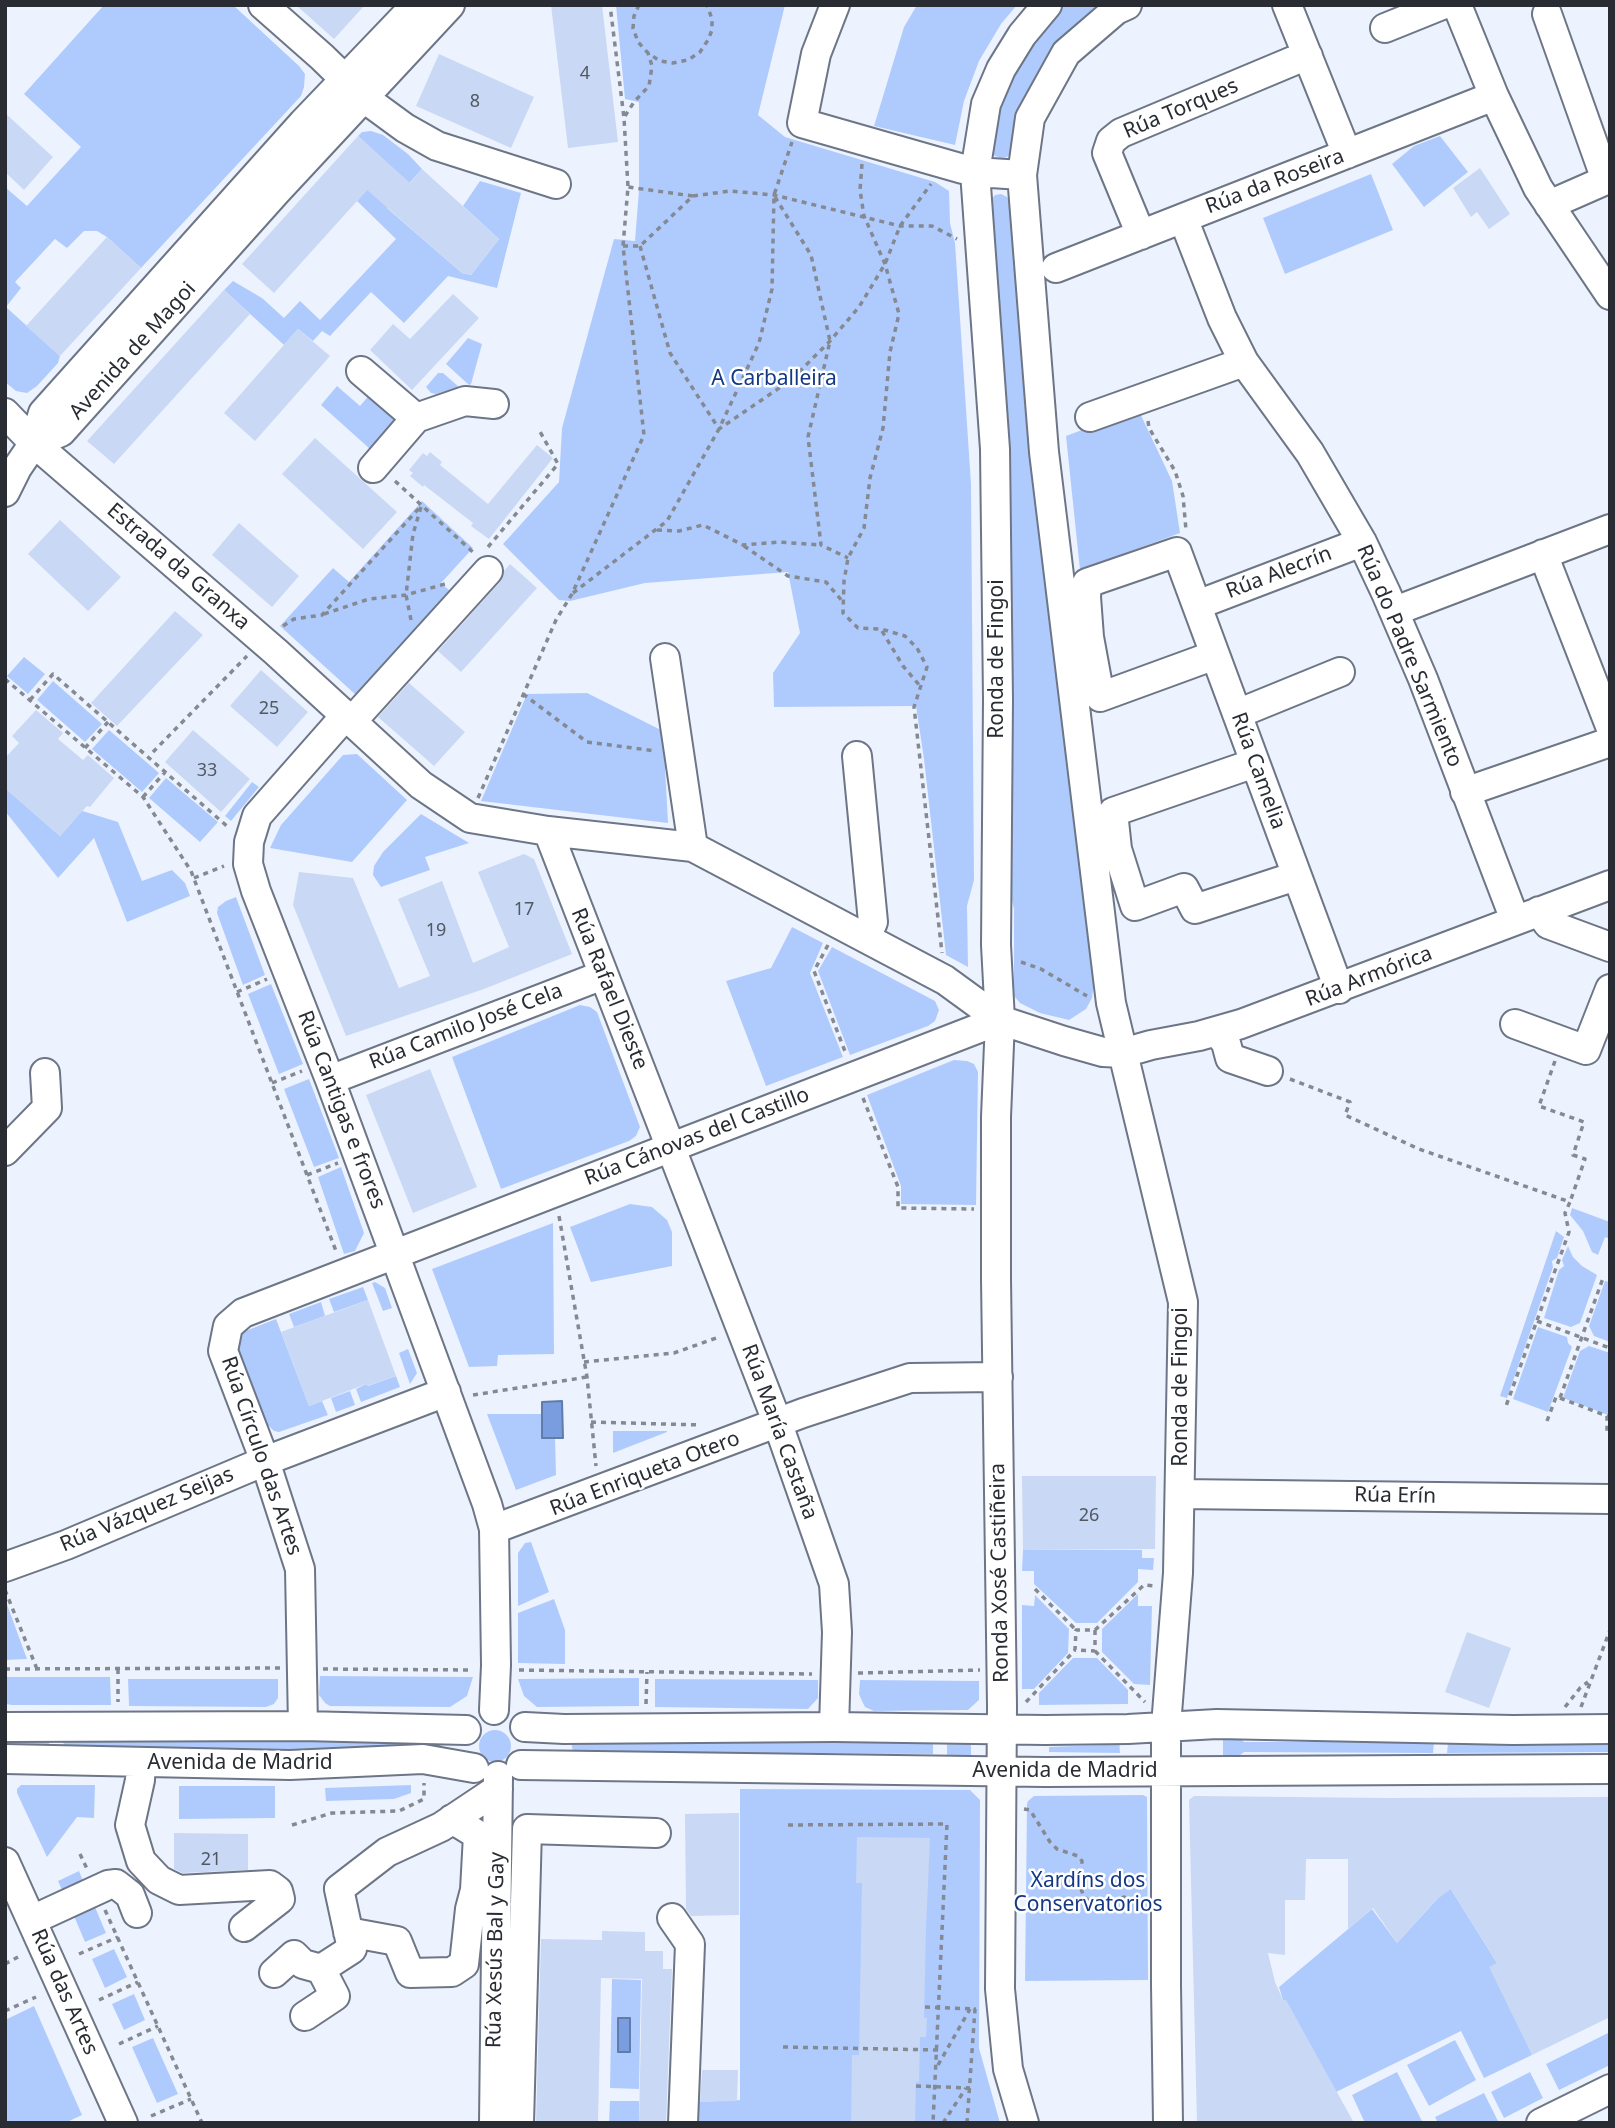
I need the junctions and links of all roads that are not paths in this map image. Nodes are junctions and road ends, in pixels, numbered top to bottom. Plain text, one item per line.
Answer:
1 (263, 5) edge
2 (416, 5) edge
3 (450, 5) edge
4 (835, 5) edge
5 (1047, 5) edge
6 (1127, 5) edge
7 (1287, 5) edge
8 (1442, 5) edge
9 (1457, 5) edge
10 (1547, 13) dead end
11 (1385, 28) dead end
12 (1308, 57) junction
13 (355, 89) junction
14 (1494, 96) junction
15 (1347, 154) junction
16 (975, 172) junction
17 (1022, 175) junction
18 (1608, 179) edge
19 (556, 184) dead end
20 (1549, 205) junction
21 (1183, 218) junction
22 (1141, 235) junction
23 (1056, 268) dead end
24 (1610, 295) edge
25 (1244, 362) junction
26 (361, 371) dead end
27 (494, 404) dead end
28 (5, 413) edge
29 (1090, 417) dead end
30 (416, 418) junction
31 (34, 443) junction
32 (384, 474) road end
33 (5, 492) edge
34 (1610, 529) edge
35 (1362, 542) junction
36 (1543, 554) junction
37 (484, 564) road end
38 (1197, 605) junction
39 (1395, 611) junction
40 (1215, 654) junction
41 (666, 658) dead end
42 (1340, 672) dead end
43 (1237, 714) junction
44 (349, 718) junction
45 (1610, 726) edge
46 (1610, 742) edge
47 (857, 756) dead end
48 (1255, 764) junction
49 (1465, 792) junction
50 (548, 831) junction
51 (693, 847) junction
52 (1296, 876) junction
53 (1610, 886) edge
54 (1527, 916) junction
55 (866, 938) junction
56 (1610, 947) edge
57 (603, 975) junction
58 (1339, 989) junction
59 (1610, 989) edge
60 (1000, 1020) junction
61 (1515, 1024) dead end
62 (1217, 1031) junction
63 (1123, 1053) junction
64 (1268, 1071) road end
65 (45, 1073) dead end
66 (320, 1074) junction
67 (671, 1146) junction
68 (5, 1151) edge
69 (395, 1255) junction
70 (998, 1377) junction
71 (446, 1392) junction
72 (778, 1424) junction
73 (265, 1461) junction
74 (1181, 1494) junction
75 (1610, 1499) edge
76 (494, 1529) junction
77 (5, 1567) edge
78 (494, 1710) junction
79 (1158, 1717) junction
80 (303, 1726) junction
81 (5, 1727) edge
82 (525, 1727) junction
83 (834, 1727) junction
84 (1002, 1728) junction
85 (1610, 1729) edge
86 (466, 1730) junction
87 (5, 1759) edge
88 (141, 1762) junction
89 (1610, 1769) edge
90 (1166, 1771) junction
91 (1001, 1772) junction
92 (498, 1775) junction
93 (452, 1819) junction
94 (130, 1825) junction
95 (656, 1833) dead end
96 (5, 1862) edge
97 (672, 1918) dead end
98 (32, 1920) junction
99 (244, 1927) dead end
100 (348, 1932) junction
101 (468, 1933) junction
102 (496, 1934) junction
103 (321, 1969) junction
104 (274, 1973) dead end
105 (305, 2016) dead end
106 (1610, 2090) edge
107 (123, 2123) edge
108 (494, 2123) edge
109 (519, 2123) edge
110 (683, 2123) edge
111 (1024, 2123) edge
112 (1168, 2123) edge
113 (1541, 2123) edge

1 - 13 street
2 - 13 street, Avenida de Magoi
3 - 13 street, Avenida de Magoi
4 - 16 street
5 - 16 street, Ronda de Fingoi
6 - 17 street, Ronda de Fingoi
7 - 12 street
8 - 11 street
9 - 14 street
10 - 18 street
12 - 15 street
12 - 22 street, Rúa Torques
13 - 19 street
13 - 31 street, Avenida de Magoi
14 - 15 street, Rúa da Roseira
14 - 20 street
15 - 21 street, Rúa da Roseira
16 - 17 street
16 - 60 street, Ronda de Fingoi
17 - 63 street, Ronda de Fingoi
18 - 20 street
20 - 24 street
21 - 22 street, Rúa da Roseira
21 - 25 street, Rúa do Padre Sarmiento
22 - 23 street, Rúa da Roseira
25 - 29 street
25 - 35 street, Rúa do Padre Sarmiento
26 - 30 street
27 - 30 street
28 - 31 street, Estrada da Granxa
30 - 32 street
31 - 33 street
31 - 44 street, Estrada da Granxa
34 - 36 street
35 - 38 street, Rúa Alecrín
35 - 39 street, Rúa do Padre Sarmiento
36 - 39 street
36 - 45 street
37 - 44 street
38 - 40 street, Rúa Camelia
38 - 40 street, Rúa Camelia
39 - 49 street, Rúa do Padre Sarmiento
40 - 43 street, Rúa Camelia
41 - 51 street
42 - 43 street
43 - 48 street, Rúa Camelia
44 - 50 street, Estrada da Granxa
44 - 66 street, Rúa Cantigas e frores
46 - 49 street
47 - 55 street
48 - 52 street, Rúa Camelia
48 - 52 street
49 - 54 street, Rúa do Padre Sarmiento
50 - 51 street, Estrada da Granxa
50 - 57 street, Rúa Rafael Dieste
51 - 55 street, Estrada da Granxa
52 - 58 street, Rúa Camelia
53 - 54 street, Rúa Armórica
54 - 56 street
54 - 58 street, Rúa Armórica
55 - 60 street, Estrada da Granxa
57 - 66 street, Rúa Camilo José Cela
57 - 67 street, Rúa Rafael Dieste
58 - 62 street, Rúa Armórica
59 - 61 street
60 - 63 street
60 - 67 street, Rúa Cánovas del Castillo
60 - 70 street, Ronda Xosé Castiñeira
62 - 63 street, Rúa Armórica
62 - 64 street
63 - 74 street, Ronda de Fingoi
65 - 68 street
66 - 69 street, Rúa Cantigas e frores
67 - 69 street, Rúa Cánovas del Castillo
67 - 72 street, Rúa María Castaña
69 - 71 street, Rúa Cantigas e frores
69 - 73 street, Rúa Círculo das Artes
70 - 72 street, Rúa Enriqueta Otero
70 - 84 street, Ronda Xosé Castiñeira
71 - 73 street, Rúa Vázquez Seijas
71 - 76 street, Rúa Cantigas e frores
72 - 76 street, Rúa Enriqueta Otero
72 - 83 street, Rúa María Castaña
73 - 77 street, Rúa Vázquez Seijas
73 - 80 street, Rúa Círculo das Artes
74 - 75 street, Rúa Erín
74 - 79 street, Ronda de Fingoi
76 - 78 street, Rúa Cantigas e frores
78 - 82 street
78 - 86 street
79 - 84 street, Avenida de Madrid
79 - 85 street, Avenida de Madrid
79 - 90 street, Ronda de Fingoi
80 - 81 street, Avenida de Madrid
80 - 86 street, Avenida de Madrid
82 - 83 street, Avenida de Madrid
82 - 92 street
83 - 84 street, Avenida de Madrid
84 - 91 street, Ronda Xosé Castiñeira
86 - 92 street
87 - 88 street, Avenida de Madrid
88 - 92 street, Avenida de Madrid
88 - 94 street
89 - 90 street, Avenida de Madrid
90 - 91 street, Avenida de Madrid
90 - 112 street, Ronda de Fingoi
91 - 92 street, Avenida de Madrid
91 - 111 street, Ronda Xosé Castiñeira
92 - 93 street
92 - 102 street, Rúa Xesús Bal y Gay
93 - 100 street
93 - 101 street
94 - 98 street
94 - 99 street
95 - 109 street
96 - 98 street, Rúa das Artes
97 - 110 street
98 - 107 street, Rúa das Artes
100 - 101 street
100 - 103 street
101 - 102 street
102 - 108 street, Rúa Xesús Bal y Gay
103 - 104 street
103 - 105 street
106 - 113 street

